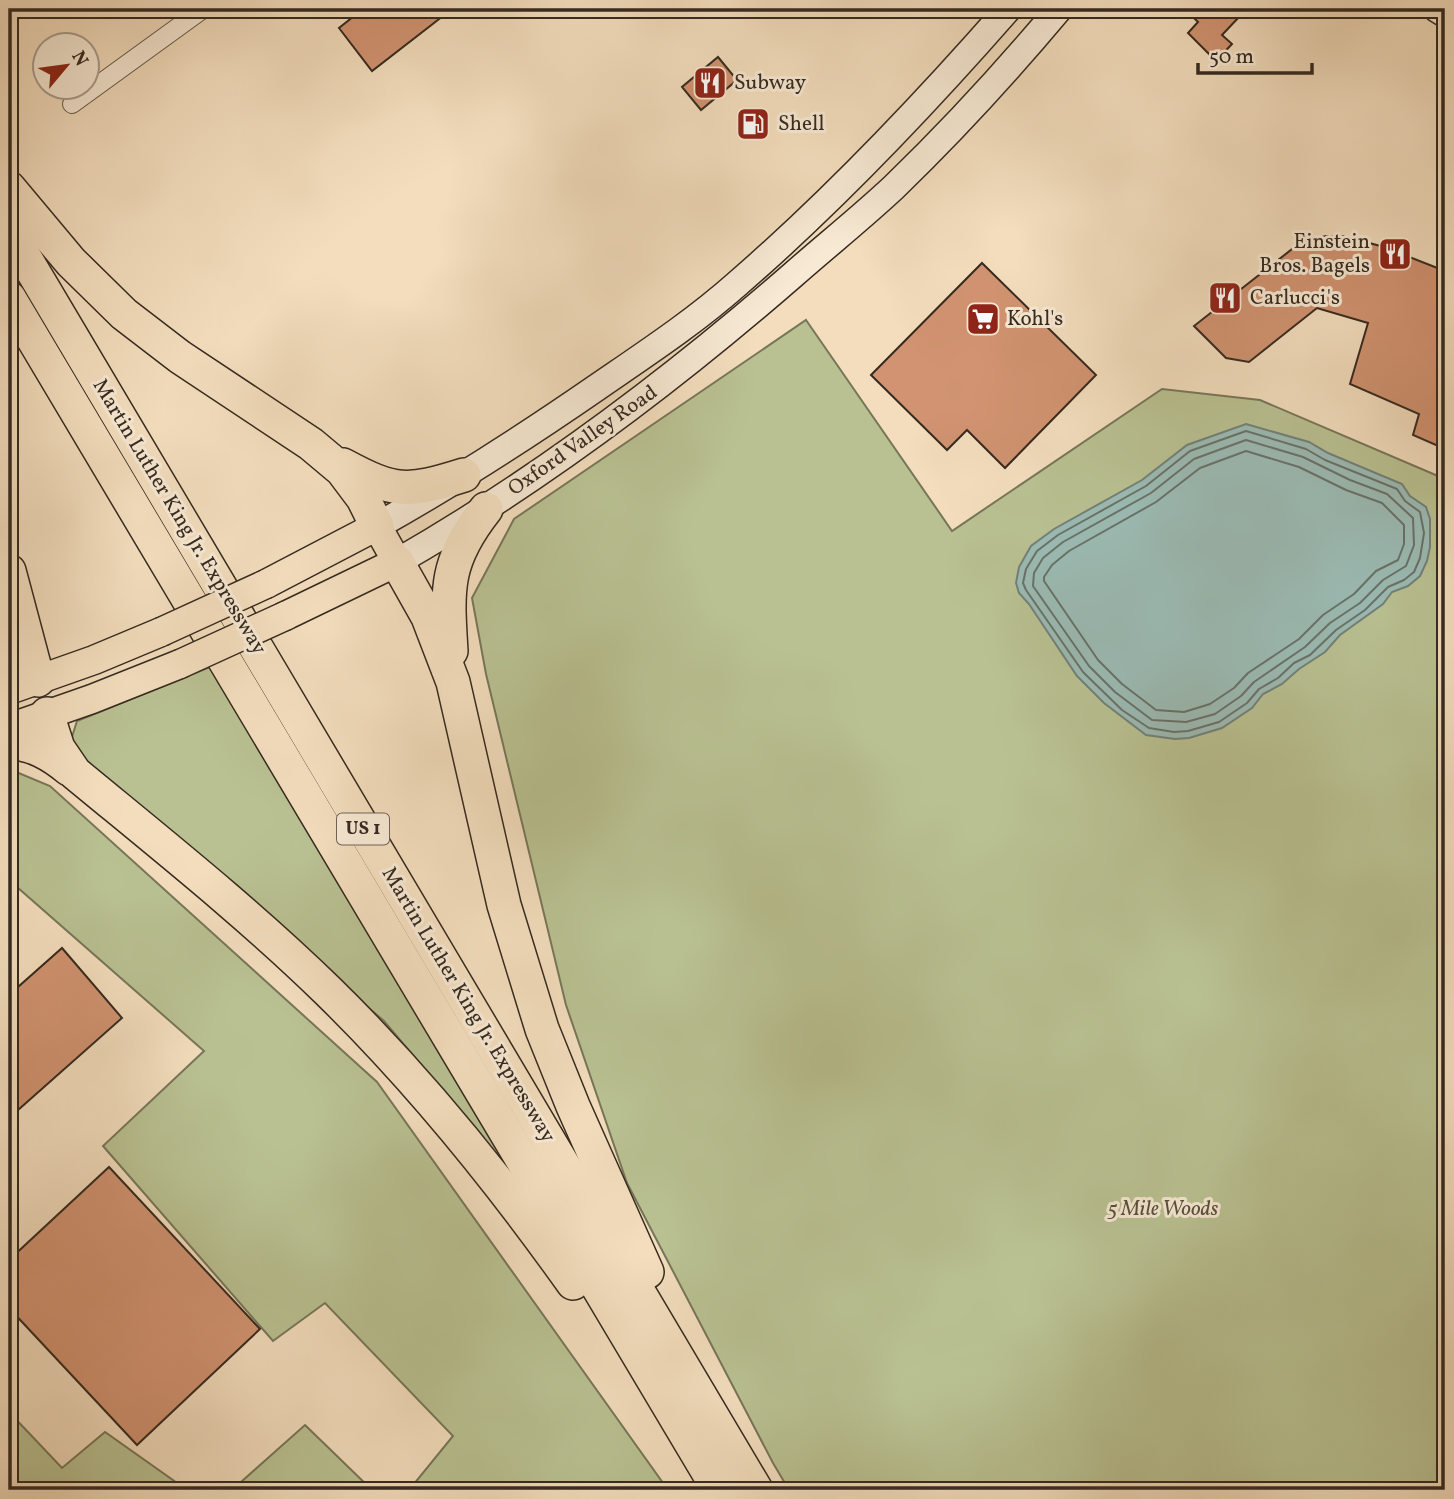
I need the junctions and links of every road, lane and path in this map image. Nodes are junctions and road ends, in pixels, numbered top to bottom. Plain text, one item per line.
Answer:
1 (202, 9) edge
2 (1008, 9) edge
3 (1059, 9) edge
4 (1437, 9) edge
5 (1445, 14) edge
6 (72, 104) dead end
7 (9, 188) edge
8 (9, 231) edge
9 (9, 298) edge
10 (328, 458) junction
11 (464, 475) junction
12 (486, 509) junction
13 (377, 526) junction
14 (397, 562) junction
15 (9, 571) edge
16 (453, 682) junction
17 (24, 685) edge
18 (47, 714) junction
19 (9, 728) edge
20 (9, 742) edge
21 (75, 773) junction
22 (718, 1427) junction
23 (718, 1490) edge
24 (755, 1490) edge

1 - 6 street
2 - 11 main road, Oxford Valley Road
3 - 12 main road, Oxford Valley Road
4 - 5 main road
7 - 10 highway
8 - 22 highway, Martin Luther King Jr. Expressway / US 1
9 - 23 highway, Martin Luther King Jr. Expressway / US 1
10 - 11 highway
10 - 13 highway
11 - 13 main road, Oxford Valley Road
12 - 14 main road, Oxford Valley Road
12 - 16 highway
13 - 14 main road
13 - 17 main road, Oxford Valley Road, bridge
14 - 16 highway
14 - 18 main road, Oxford Valley Road, bridge
15 - 17 highway
16 - 22 highway
17 - 18 main road
18 - 19 main road, Oxford Valley Road
18 - 21 highway
20 - 21 highway
21 - 23 highway
22 - 24 highway, Martin Luther King Jr. Expressway / US 1

